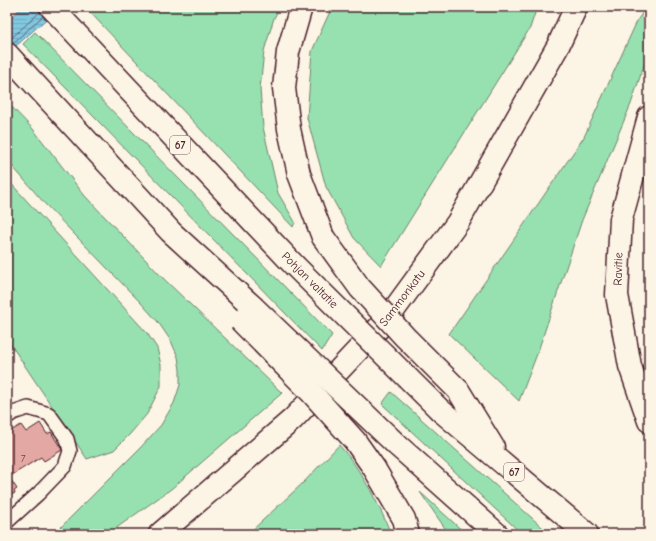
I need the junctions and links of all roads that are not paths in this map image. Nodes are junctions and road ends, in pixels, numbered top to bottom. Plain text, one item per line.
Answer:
1 (51, 7) edge
2 (301, 7) edge
3 (576, 7) edge
4 (7, 54) edge
5 (649, 117) edge
6 (246, 313) junction
7 (7, 417) edge
8 (649, 420) edge
9 (503, 463) junction
10 (7, 522) edge
11 (410, 529) edge
12 (160, 534) edge
13 (497, 534) edge
14 (587, 534) edge

1 - 9 main road, Pohjan valtatie / 67, bridge
2 - 9 main road, bridge
3 - 12 main road, Sammonkatu
4 - 6 main road
5 - 8 main road, Ravitie
6 - 11 main road, bridge
6 - 13 main road, bridge
7 - 10 lane
9 - 14 main road, Pohjan valtatie / 67

